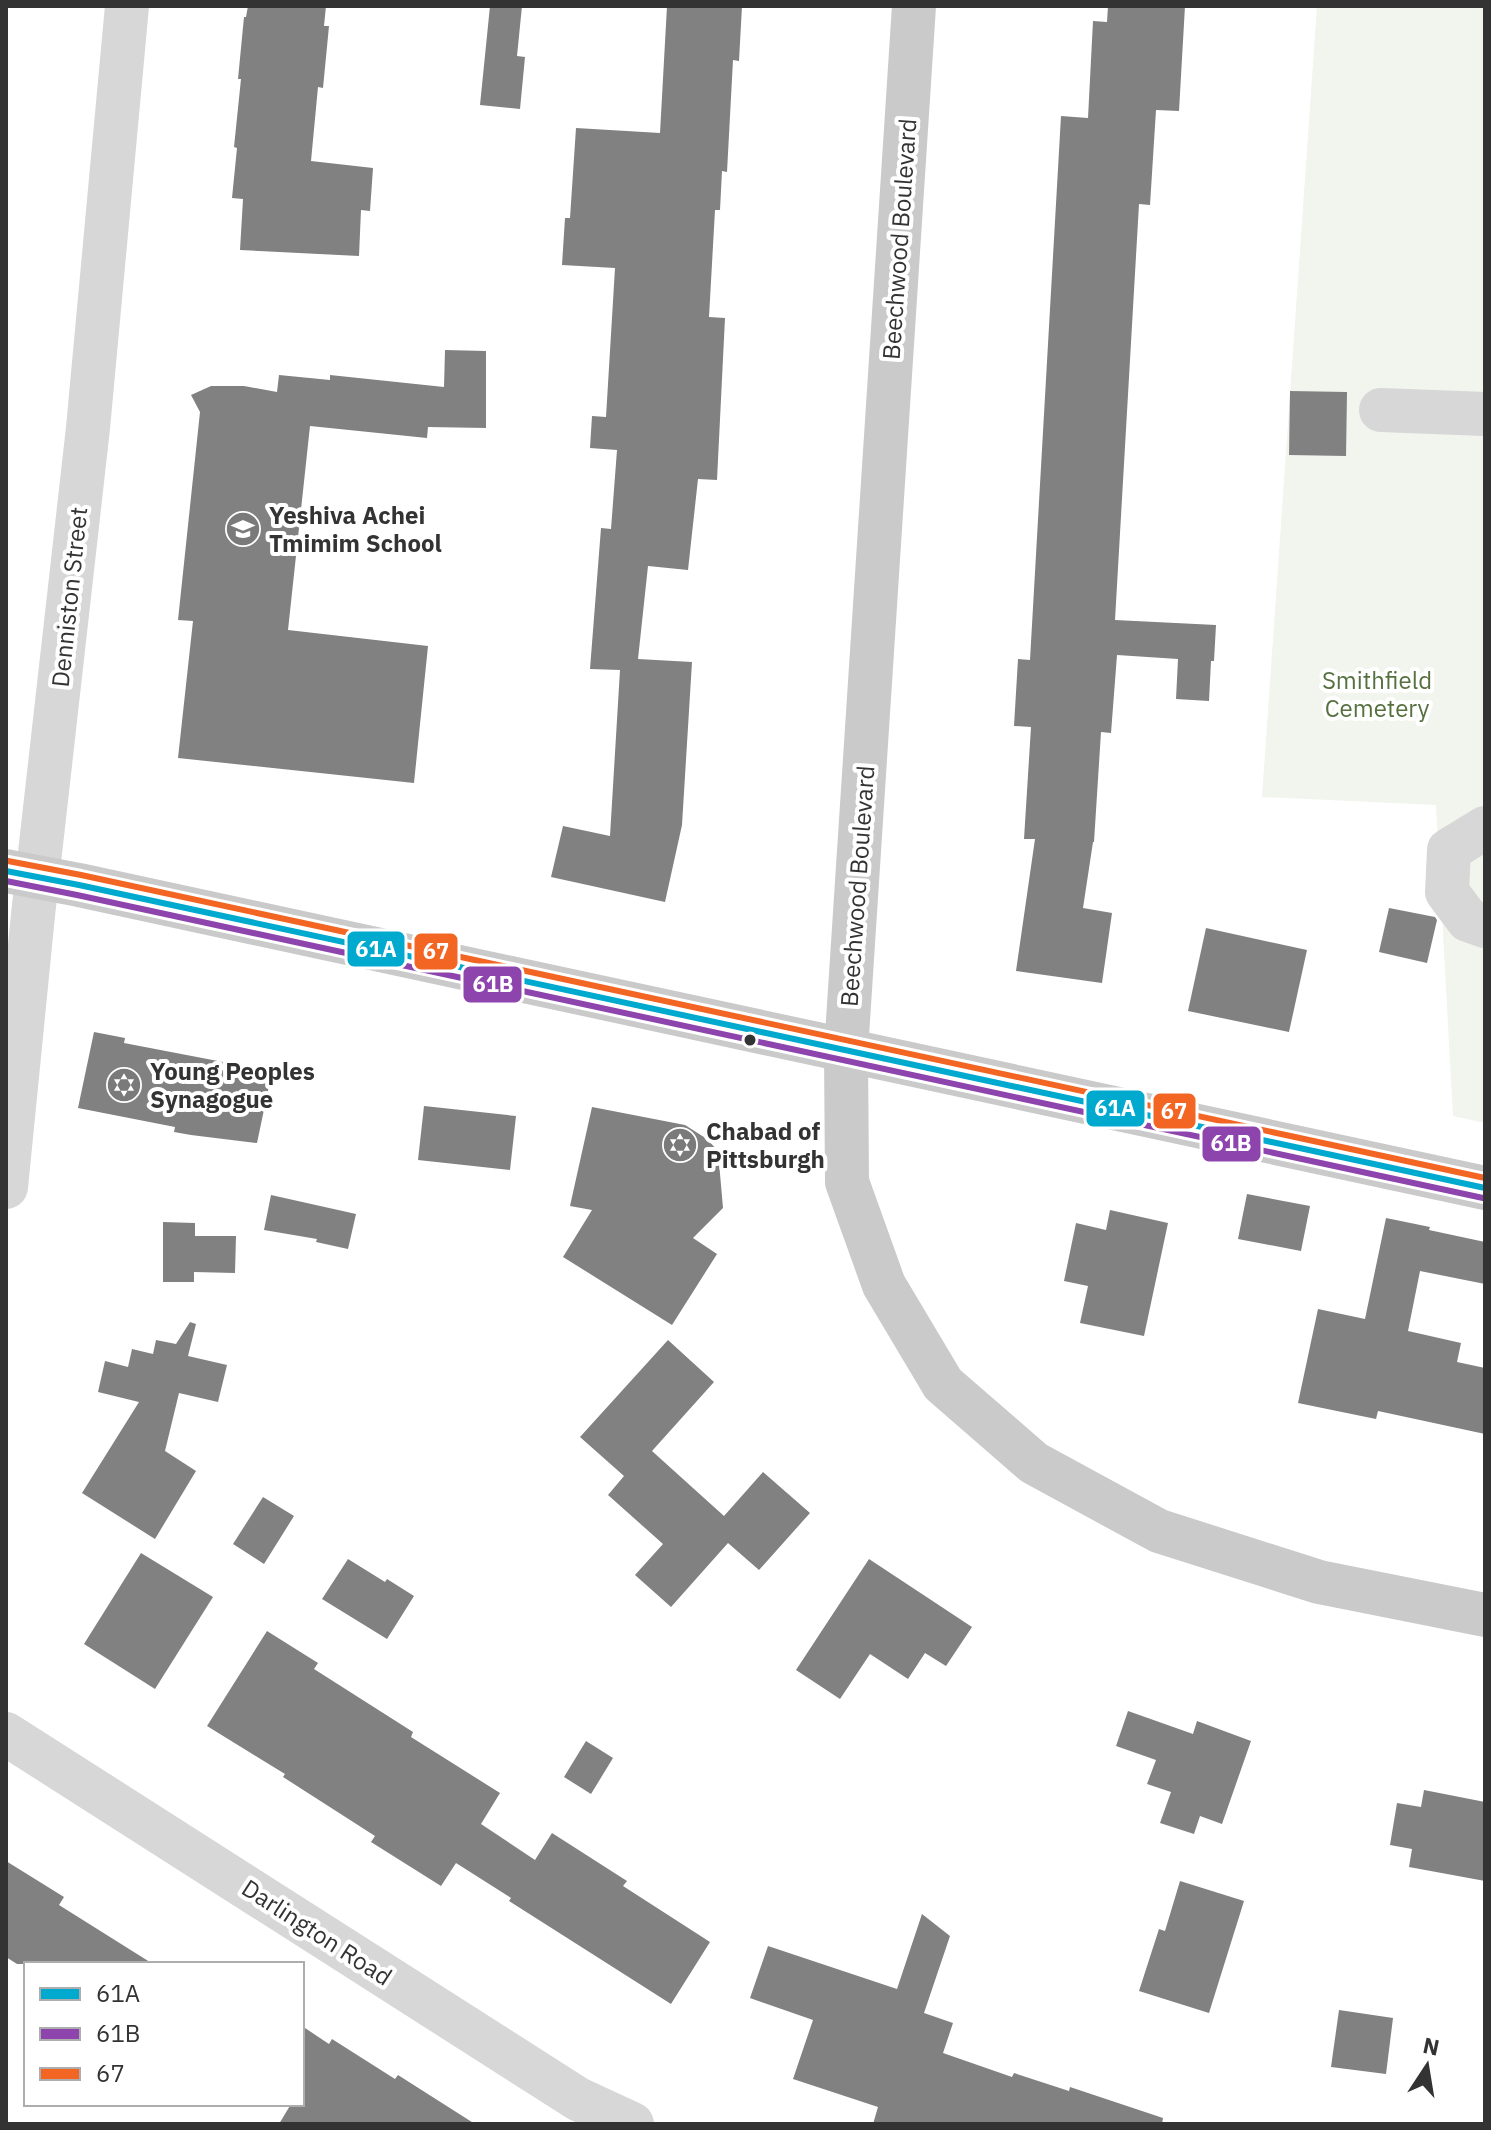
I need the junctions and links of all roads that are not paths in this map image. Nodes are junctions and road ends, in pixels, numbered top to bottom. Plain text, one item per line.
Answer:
1 (127, 6) edge
2 (914, 6) edge
3 (1381, 410) dead end
4 (1485, 414) edge
5 (1485, 828) edge
6 (22, 874) edge
7 (1485, 926) edge
8 (846, 1051) junction
9 (6, 1187) edge
10 (1485, 1188) edge
11 (1485, 1615) edge
12 (6, 1734) edge
13 (573, 2112) edge
14 (632, 2124) edge

1 - 6 street, Denniston Street
2 - 8 main road, Beechwood Boulevard
3 - 4 street
5 - 7 street
6 - 8 main road
6 - 9 street, Denniston Street
8 - 10 main road
8 - 11 main road, Beechwood Boulevard
12 - 13 street, Darlington Road
13 - 14 street, Darlington Road

